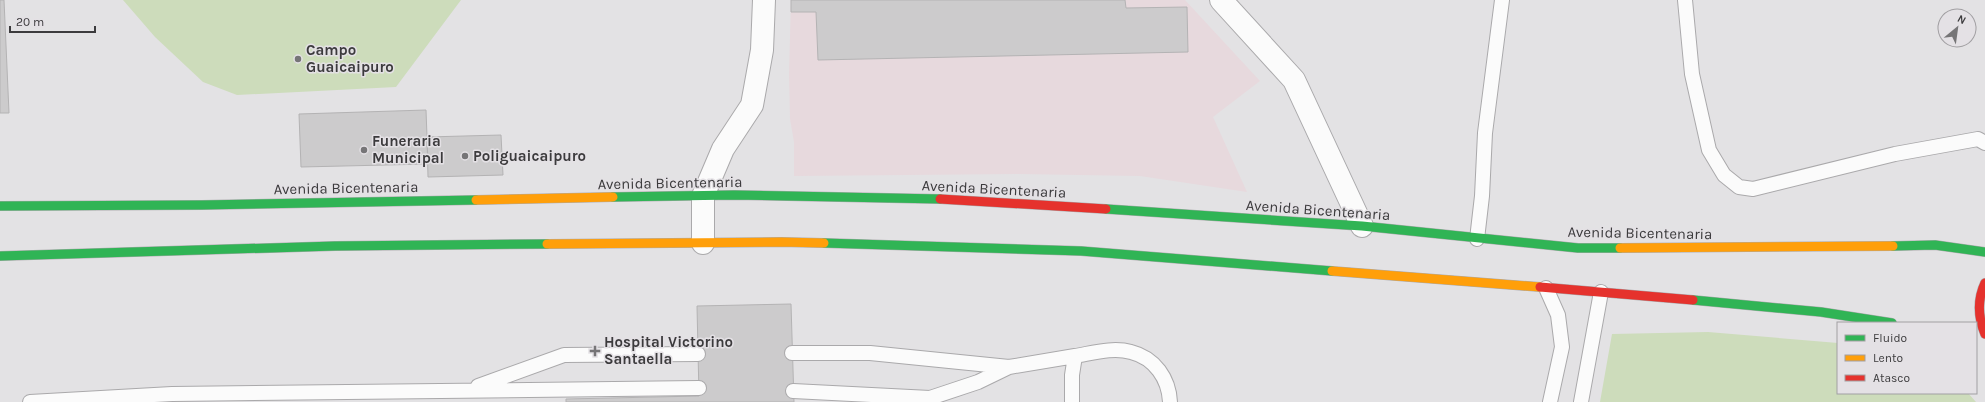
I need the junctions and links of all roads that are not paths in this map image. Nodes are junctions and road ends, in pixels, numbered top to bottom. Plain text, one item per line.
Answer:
1 (764, 0) edge
2 (1221, 0) edge
3 (1502, 0) edge
4 (1685, 0) edge
5 (1985, 143) edge
6 (703, 196) junction
7 (0, 206) edge
8 (1362, 226) junction
9 (1477, 240) junction
10 (703, 243) junction
11 (1985, 252) edge
12 (0, 256) edge
13 (1985, 283) edge
14 (1546, 288) junction
15 (1601, 292) junction
16 (1886, 322) edge
17 (1982, 332) edge
18 (792, 353) dead end
19 (698, 354) dead end
20 (1075, 356) junction
21 (1009, 367) junction
22 (699, 388) dead end
23 (466, 390) junction
24 (793, 391) dead end
25 (172, 394) junction
26 (30, 402) edge
27 (160, 402) edge
28 (1072, 402) edge
29 (1170, 402) edge
30 (1550, 402) edge
31 (1581, 402) edge

1 - 6 street
2 - 8 street
3 - 9 lane
4 - 5 lane
6 - 7 main road, Avenida Bicentenaria
6 - 8 main road, Avenida Bicentenaria
6 - 10 street
8 - 9 main road, Avenida Bicentenaria
9 - 11 main road, Avenida Bicentenaria
10 - 12 main road
10 - 14 main road
13 - 17 main road
14 - 15 main road
14 - 30 lane
15 - 16 main road
15 - 31 lane
18 - 21 lane
19 - 23 lane
20 - 21 lane
20 - 28 lane
20 - 29 lane
21 - 24 lane
22 - 23 lane
23 - 25 lane
25 - 26 lane
25 - 27 lane

